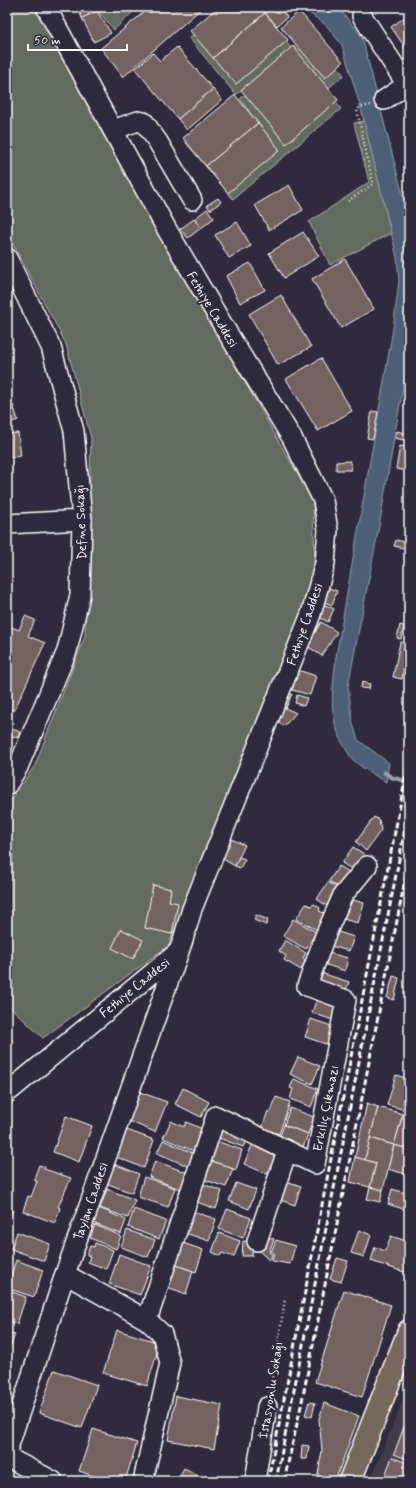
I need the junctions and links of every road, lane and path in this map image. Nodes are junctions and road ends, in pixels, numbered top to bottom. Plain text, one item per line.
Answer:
1 (46, 7) edge
2 (362, 16) dead end
3 (409, 85) edge
4 (384, 100) dead end
5 (360, 107) dead end
6 (113, 130) junction
7 (192, 200) dead end
8 (348, 201) dead end
9 (7, 258) edge
10 (82, 520) junction
11 (7, 524) edge
12 (7, 785) edge
13 (367, 866) dead end
14 (178, 952) junction
15 (7, 1093) edge
16 (287, 1151) junction
17 (257, 1240) dead end
18 (65, 1274) junction
19 (285, 1299) dead end
20 (147, 1320) junction
21 (409, 1332) edge
22 (409, 1363) edge
23 (267, 1407) joint
24 (7, 1452) edge
25 (7, 1457) edge
26 (53, 1481) edge
27 (143, 1481) edge
28 (255, 1481) edge
29 (350, 1481) edge
30 (361, 1481) edge

1 - 6 street, Fethiye Caddesi
2 - 3 street
3 - 4 street
5 - 8 path
6 - 7 street
6 - 14 street, Fethiye Caddesi
9 - 10 street, Defne Sokağı
10 - 11 street
10 - 12 street, Defne Sokağı
13 - 16 street, Erkılıç Çıkmazı
14 - 15 street, Fethiye Caddesi
14 - 18 street, Taylan Caddesi
16 - 17 street
16 - 20 street, Erkılıç Çıkmazı
18 - 20 street
18 - 24 street, Taylan Caddesi
19 - 23 path, İstasyonlu Sokağı
20 - 27 street
21 - 29 main road
22 - 30 main road
23 - 28 street, İstasyonlu Sokağı
25 - 26 street

